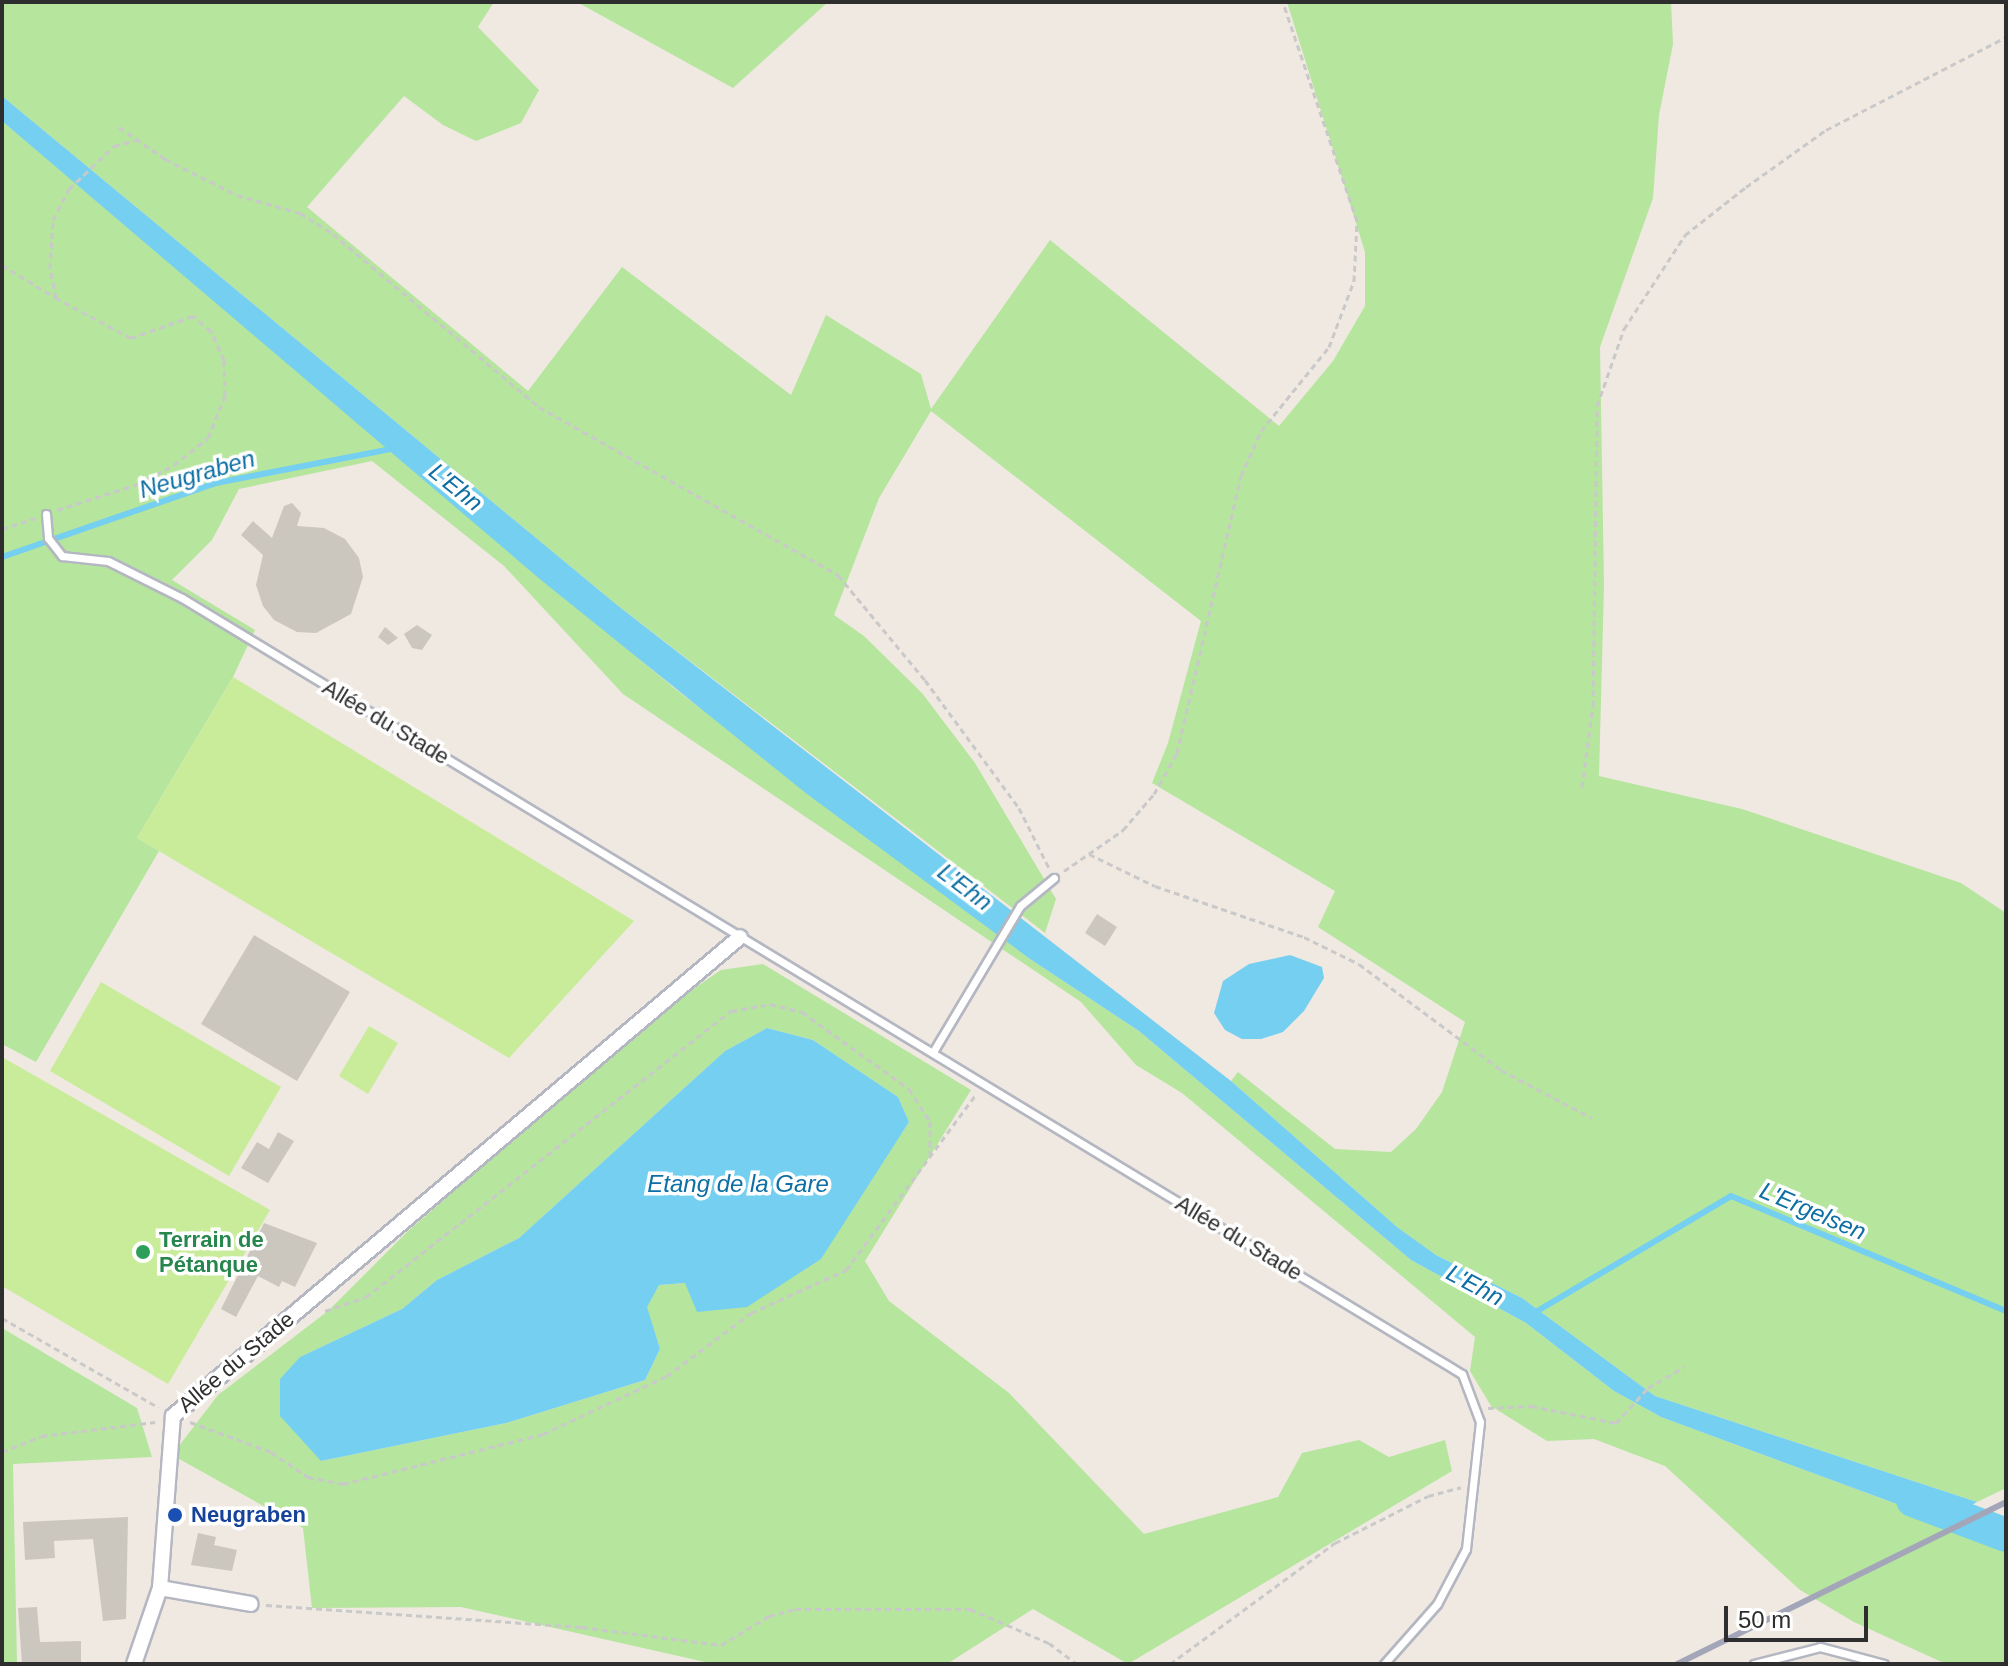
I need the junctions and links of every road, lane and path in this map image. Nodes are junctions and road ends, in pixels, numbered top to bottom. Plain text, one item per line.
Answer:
1 (1283, 2) edge
2 (2006, 37) edge
3 (119, 127) dead end
4 (136, 140) junction
5 (2, 265) edge
6 (56, 298) junction
7 (46, 514) junction
8 (2, 529) edge
9 (1582, 787) dead end
10 (1089, 854) junction
11 (1054, 878) junction
12 (740, 937) junction
13 (933, 1052) junction
14 (984, 1083) junction
15 (1592, 1118) dead end
16 (930, 1154) junction
17 (290, 1317) junction
18 (2, 1318) edge
19 (1684, 1367) dead end
20 (1477, 1409) junction
21 (172, 1418) junction
22 (2, 1452) edge
23 (1477, 1484) junction
24 (160, 1588) junction
25 (251, 1604) joint
26 (134, 1664) edge
27 (1077, 1664) edge
28 (1170, 1664) edge
29 (1384, 1664) edge
30 (1754, 1664) edge
31 (1884, 1664) edge

1 - 10 path
2 - 9 path
3 - 4 path
4 - 6 path
4 - 11 path
5 - 6 path
6 - 7 path
7 - 8 path
7 - 12 lane, Allée du Stade
10 - 11 path
10 - 15 path
11 - 13 lane
12 - 13 lane, Allée du Stade
12 - 17 street, Allée du Stade
13 - 14 lane, Allée du Stade
14 - 16 path
14 - 20 lane, Allée du Stade
16 - 17 path
16 - 21 path
17 - 21 street, Allée du Stade
18 - 21 path
19 - 20 path
20 - 23 lane, Allée du Stade
21 - 22 path
21 - 24 street
23 - 28 path
23 - 29 lane, Allée du Stade
24 - 25 street
24 - 26 street
25 - 27 path
30 - 31 lane

